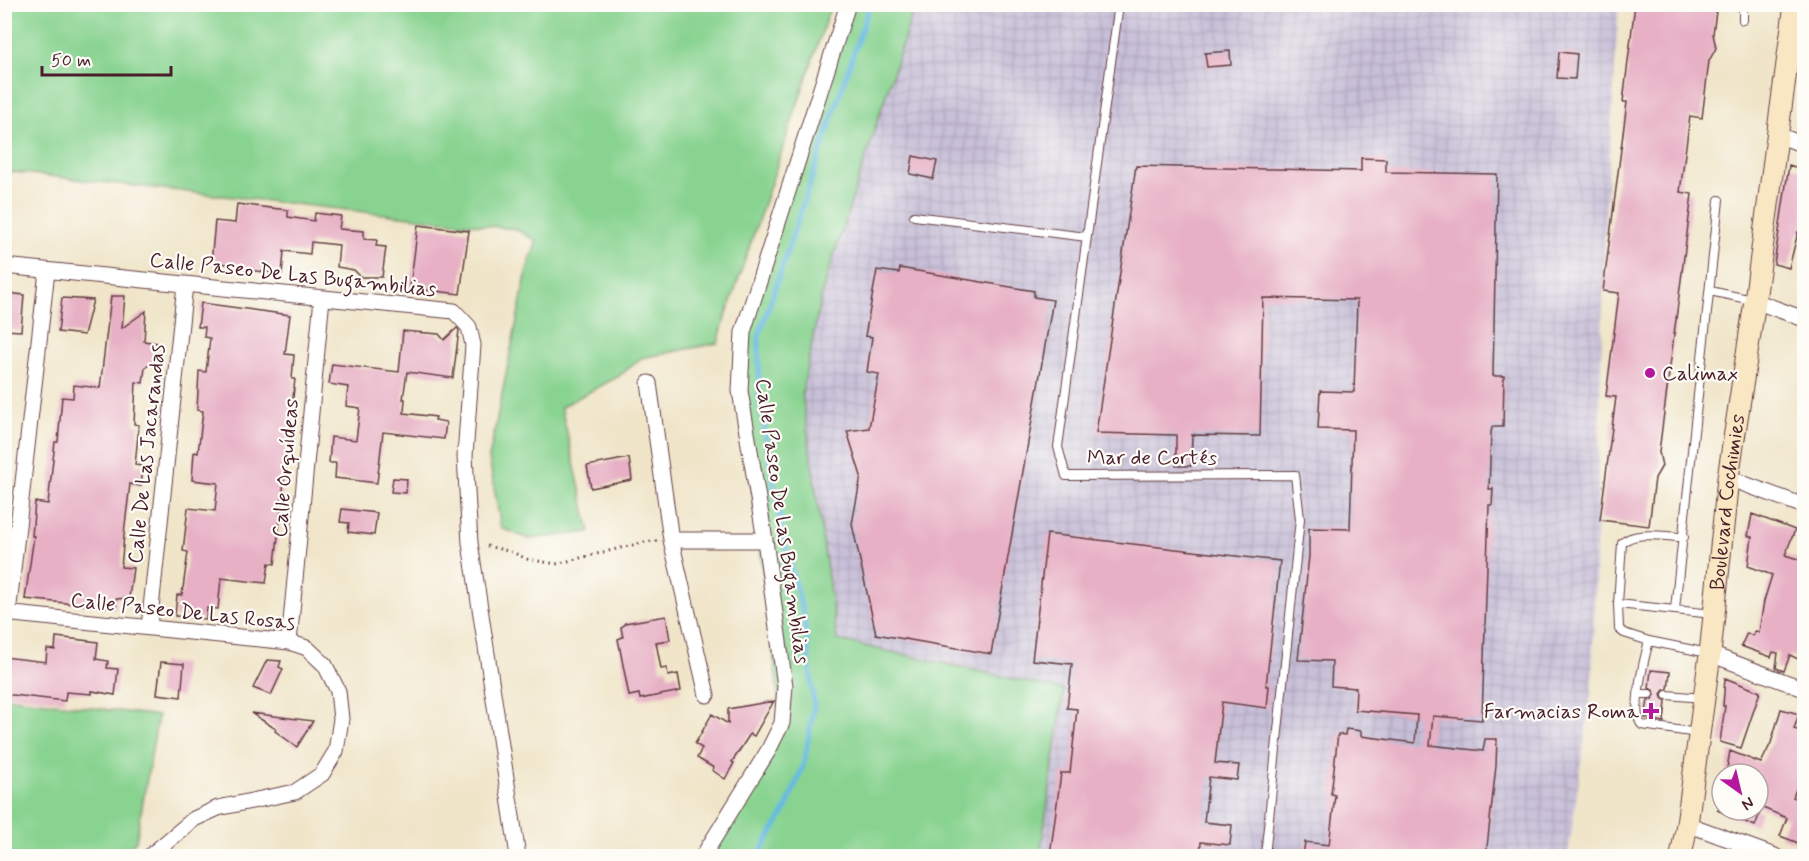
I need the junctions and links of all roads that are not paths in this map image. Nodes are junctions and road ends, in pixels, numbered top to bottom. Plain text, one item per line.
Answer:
1 (848, 4) edge
2 (1119, 4) edge
3 (1743, 4) edge
4 (1795, 4) edge
5 (1743, 20) dead end
6 (1778, 135) junction
7 (1804, 145) edge
8 (1719, 200) dead end
9 (914, 216) dead end
10 (1087, 237) junction
11 (4, 266) edge
12 (47, 271) junction
13 (185, 285) junction
14 (1710, 291) junction
15 (322, 298) junction
16 (1755, 301) junction
17 (1804, 319) edge
18 (649, 383) dead end
19 (1728, 478) junction
20 (1804, 506) edge
21 (1684, 537) junction
22 (671, 540) junction
23 (765, 540) junction
24 (1618, 604) junction
25 (1675, 609) junction
26 (6, 613) edge
27 (1714, 614) junction
28 (149, 627) junction
29 (1649, 640) junction
30 (289, 642) junction
31 (1710, 654) junction
32 (1804, 688) edge
33 (1639, 694) junction
34 (1648, 694) dead end
35 (707, 695) dead end
36 (1667, 695) dead end
37 (1704, 698) junction
38 (1699, 734) junction
39 (1688, 824) junction
40 (160, 854) edge
41 (518, 856) edge
42 (703, 856) edge
43 (1264, 856) edge
44 (1681, 856) edge
45 (1775, 856) edge

1 - 23 street, Calle Paseo De Las Bugambilias
2 - 10 lane, Mar de Cortés
3 - 5 lane
4 - 6 main road, Boulevard Cochimies
6 - 7 street
6 - 16 main road, Boulevard Cochimies
8 - 14 lane
9 - 10 lane
10 - 43 lane, Mar de Cortés
11 - 12 street, Calle Paseo De Las Bugambilias
12 - 13 street, Calle Paseo De Las Bugambilias
12 - 26 street
13 - 15 street, Calle Paseo De Las Bugambilias
13 - 28 street, Calle De Las Jacarandas
14 - 16 lane
14 - 21 lane
15 - 30 street, Calle Orquídeas
15 - 41 street, Calle Paseo De Las Bugambilias
16 - 17 street
16 - 19 main road, Boulevard Cochimies
18 - 22 street
19 - 20 street
19 - 27 main road, Boulevard Cochimies
21 - 24 lane
21 - 25 lane
22 - 23 street
22 - 35 street
23 - 42 street, Calle Paseo De Las Bugambilias
24 - 25 lane
24 - 29 lane
25 - 27 lane
26 - 28 street, Calle Paseo De Las Rosas
27 - 31 main road, Boulevard Cochimies
28 - 30 street, Calle Paseo De Las Rosas
29 - 31 lane
29 - 33 lane
30 - 40 street, Calle Paseo De Las Rosas
31 - 32 street
31 - 37 main road, Boulevard Cochimies
33 - 34 lane
33 - 38 lane
36 - 37 lane
37 - 38 main road, Boulevard Cochimies
38 - 39 main road, Boulevard Cochimies
39 - 44 main road, Boulevard Cochimies
39 - 45 street

